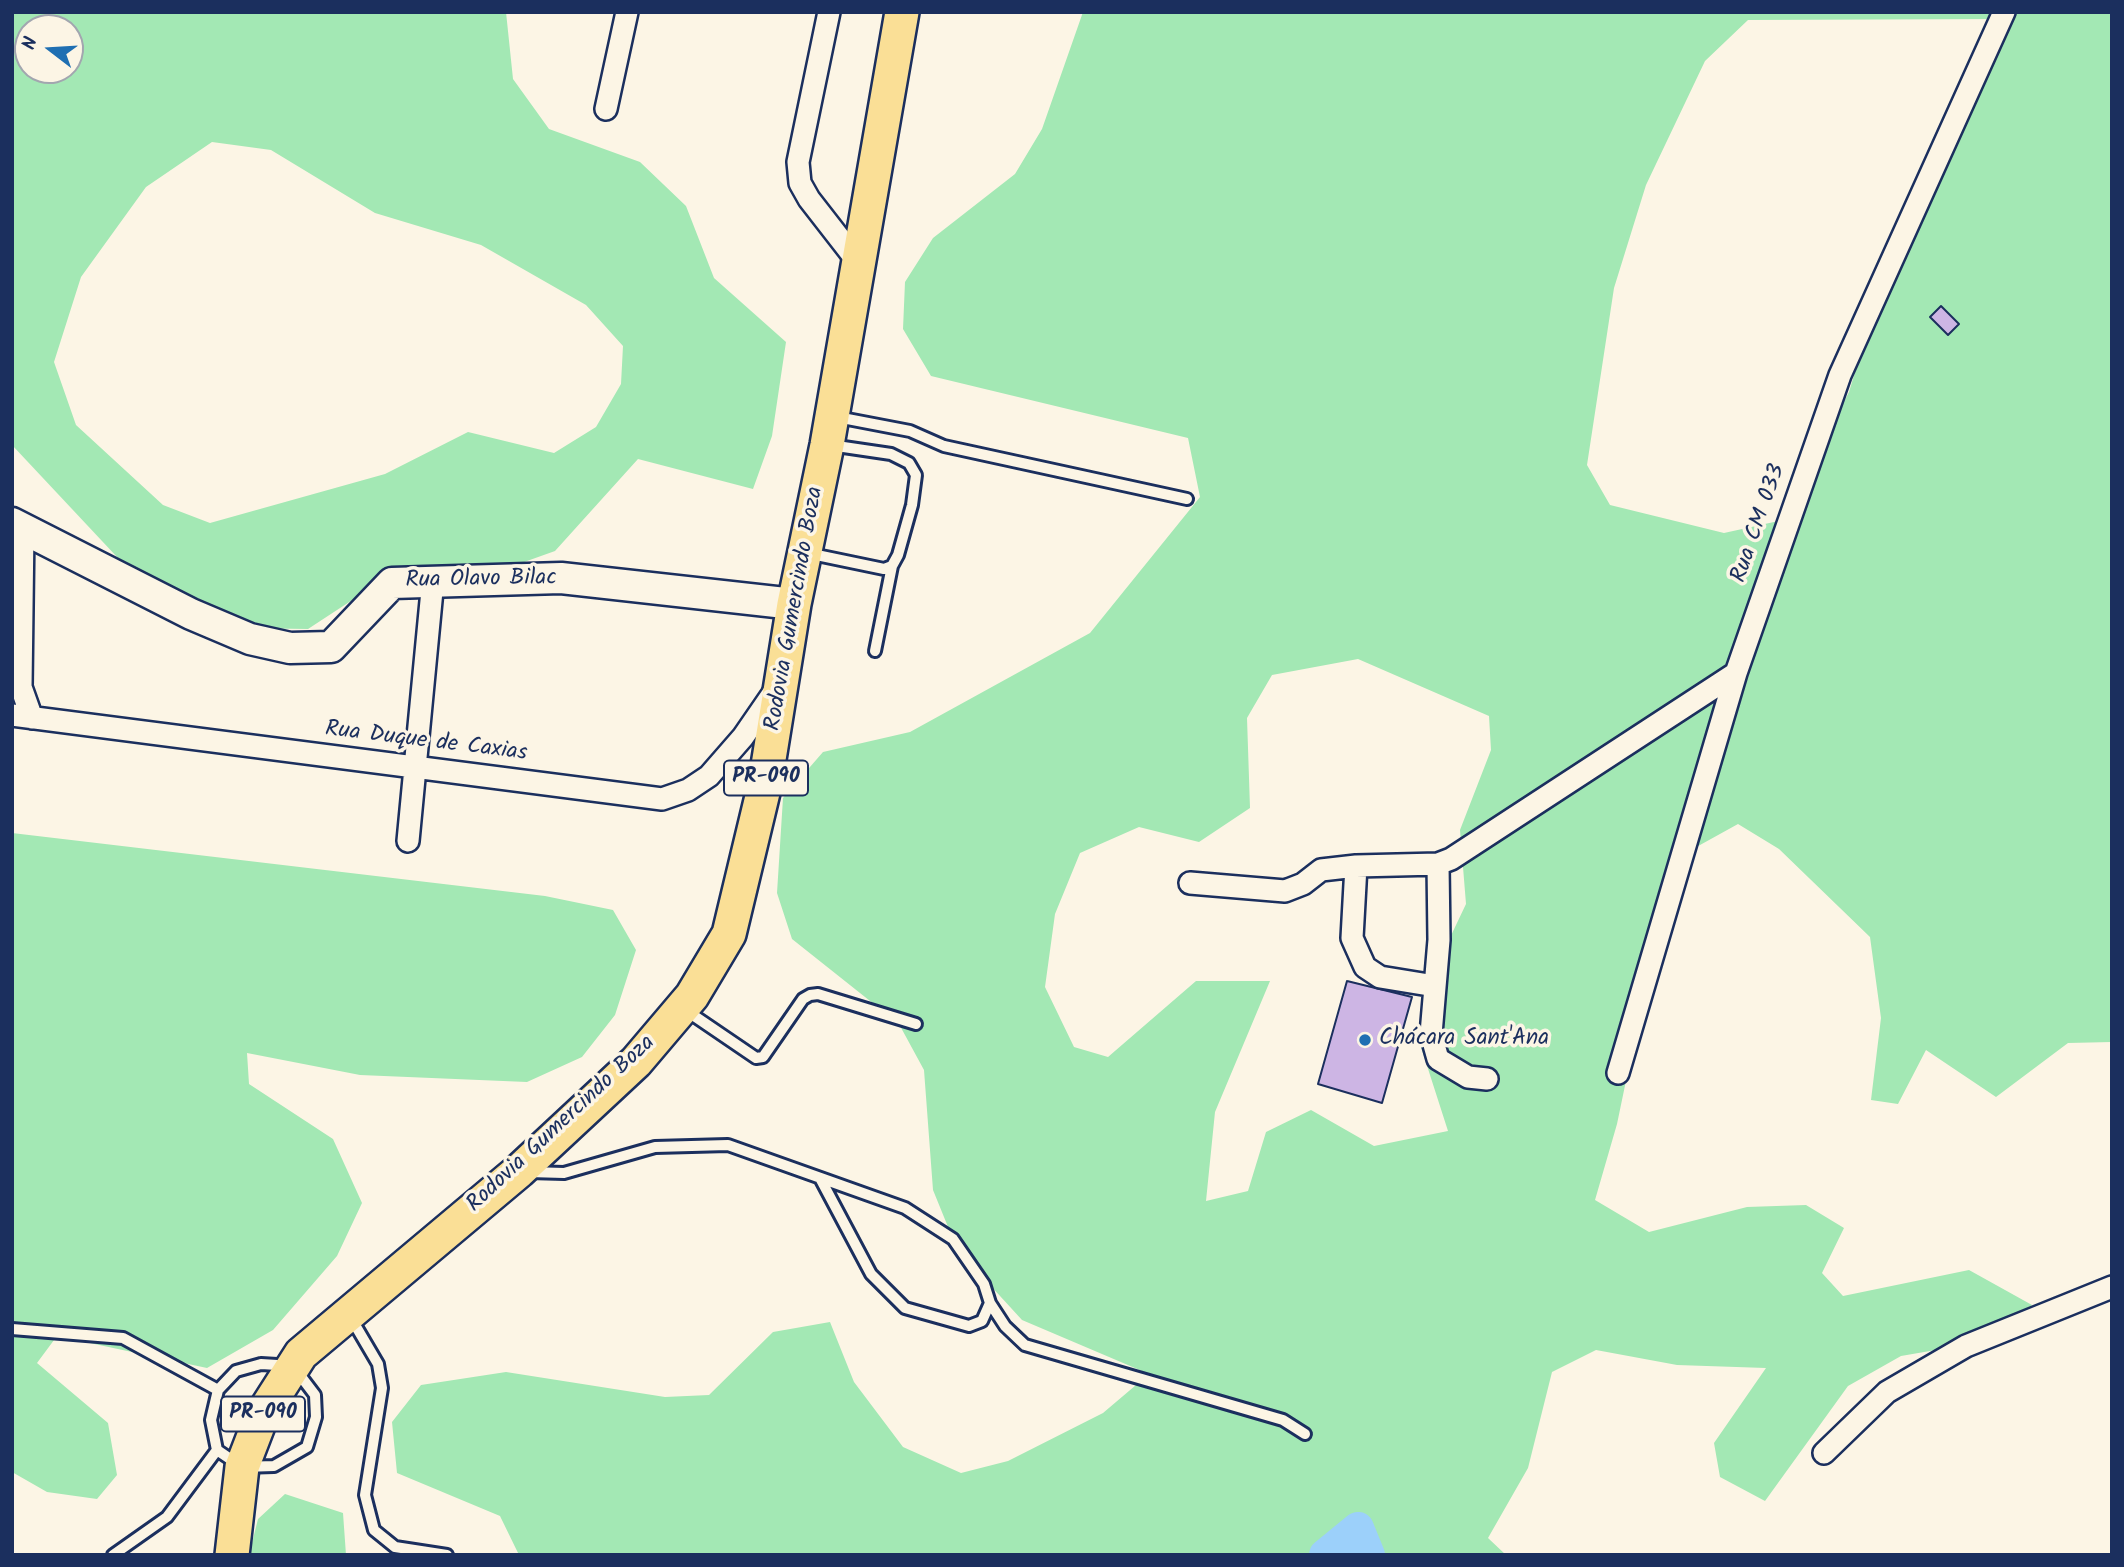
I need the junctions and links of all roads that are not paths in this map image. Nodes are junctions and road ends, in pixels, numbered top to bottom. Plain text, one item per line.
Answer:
1 (627, 12) edge
2 (829, 12) edge
3 (902, 12) edge
4 (2004, 12) edge
5 (606, 109) dead end
6 (858, 262) junction
7 (829, 430) junction
8 (1186, 499) dead end
9 (18, 525) edge
10 (804, 553) junction
11 (892, 566) junction
12 (433, 580) junction
13 (794, 604) junction
14 (875, 651) dead end
15 (1736, 673) junction
16 (782, 681) junction
17 (22, 716) edge
18 (413, 768) junction
19 (408, 841) dead end
20 (1438, 864) junction
21 (1356, 866) junction
22 (1190, 883) dead end
23 (1435, 986) junction
24 (682, 1007) junction
25 (916, 1024) dead end
26 (1618, 1073) dead end
27 (1487, 1079) dead end
28 (519, 1171) junction
29 (820, 1178) junction
30 (2112, 1287) edge
31 (990, 1303) junction
32 (348, 1313) junction
33 (12, 1329) edge
34 (293, 1366) junction
35 (218, 1390) junction
36 (1305, 1434) dead end
37 (1824, 1452) dead end
38 (230, 1459) junction
39 (113, 1555) edge
40 (232, 1555) edge
41 (447, 1555) edge

1 - 5 street
2 - 6 street
3 - 6 main road, Rodovia Gumercindo Boza / PR-090
4 - 15 street, Rua CM 033
6 - 7 main road, Rodovia Gumercindo Boza / PR-090
7 - 8 lane
7 - 10 main road, Rodovia Gumercindo Boza / PR-090
7 - 11 lane
9 - 12 street, Rua Olavo Bilac
9 - 17 street
10 - 11 lane
10 - 13 main road, Rodovia Gumercindo Boza / PR-090
11 - 14 lane
12 - 13 street, Rua Olavo Bilac
12 - 18 street
13 - 16 main road, Rodovia Gumercindo Boza / PR-090
15 - 20 street
15 - 26 street, Rua CM 033
16 - 18 street, Rua Duque de Caxias
16 - 24 main road, Rodovia Gumercindo Boza / PR-090
17 - 18 street, Rua Duque de Caxias
18 - 19 street
20 - 21 street
20 - 23 street
21 - 22 street
21 - 23 street
23 - 27 street
24 - 25 lane
24 - 28 main road, Rodovia Gumercindo Boza / PR-090
28 - 29 lane
28 - 32 main road, Rodovia Gumercindo Boza / PR-090
29 - 31 lane
29 - 31 lane
30 - 37 street
31 - 36 lane
32 - 34 main road, Rodovia Gumercindo Boza / PR-090
32 - 41 lane
33 - 35 lane
34 - 35 lane
34 - 38 main road, Rodovia Gumercindo Boza / PR-090
34 - 38 lane
35 - 38 lane
38 - 39 lane
38 - 40 main road, Rodovia Gumercindo Boza / PR-090

